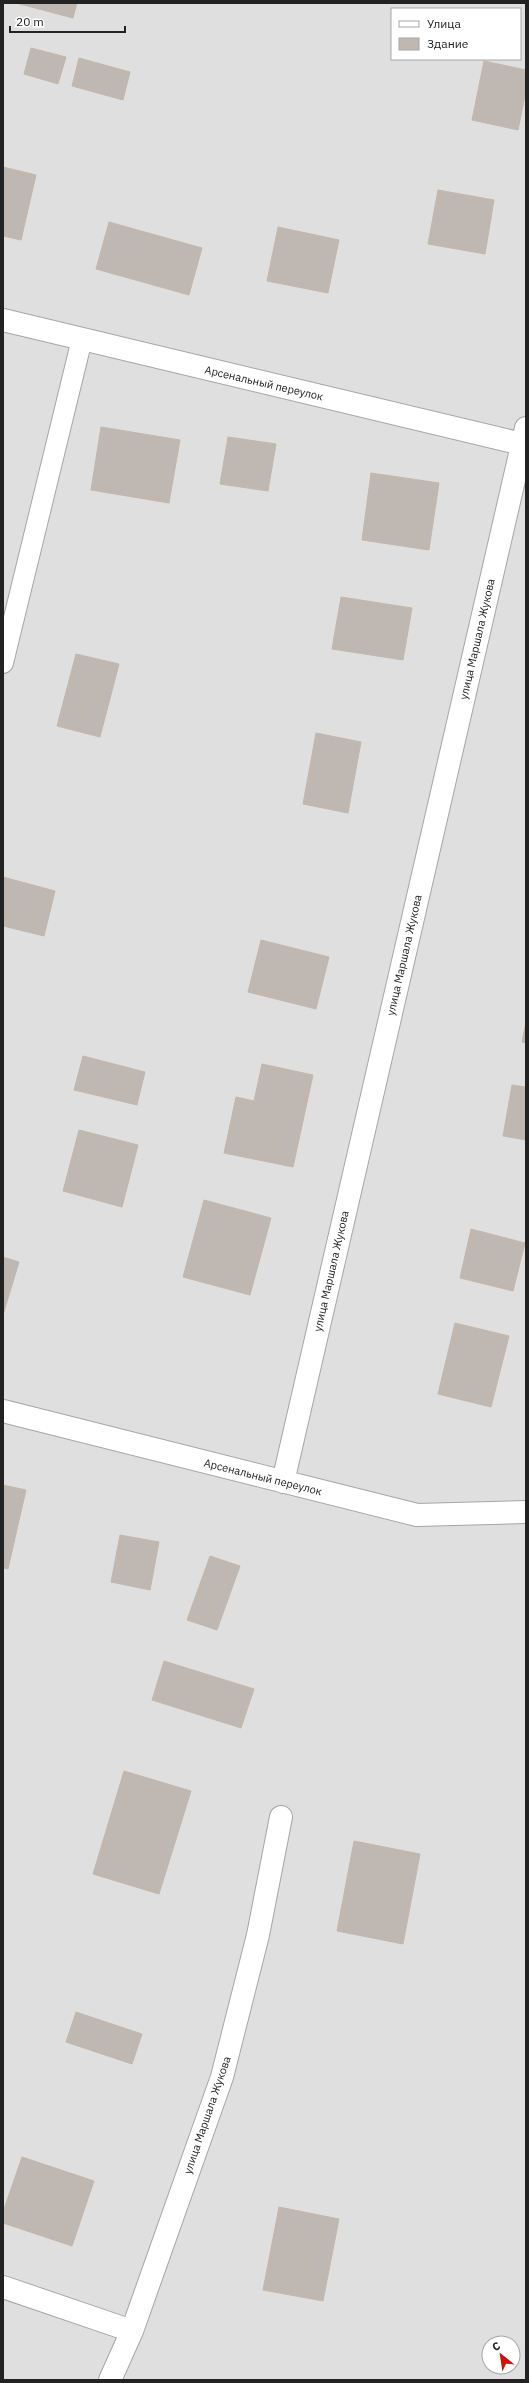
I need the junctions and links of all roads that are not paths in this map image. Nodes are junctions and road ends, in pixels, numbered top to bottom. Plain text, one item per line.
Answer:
1 (3, 320) edge
2 (82, 339) junction
3 (525, 439) edge
4 (3, 663) edge
5 (3, 1411) edge
6 (283, 1482) junction
7 (526, 1512) edge
8 (281, 1817) dead end
9 (3, 2287) edge
10 (132, 2331) junction
11 (110, 2380) edge

1 - 2 street, Арсенальный переулок
2 - 3 street, Арсенальный переулок
2 - 4 lane
3 - 6 street, улица Маршала Жукова
5 - 6 street, Арсенальный переулок
6 - 7 street, Арсенальный переулок
8 - 10 street, улица Маршала Жукова
9 - 10 street
10 - 11 street, улица Маршала Жукова

